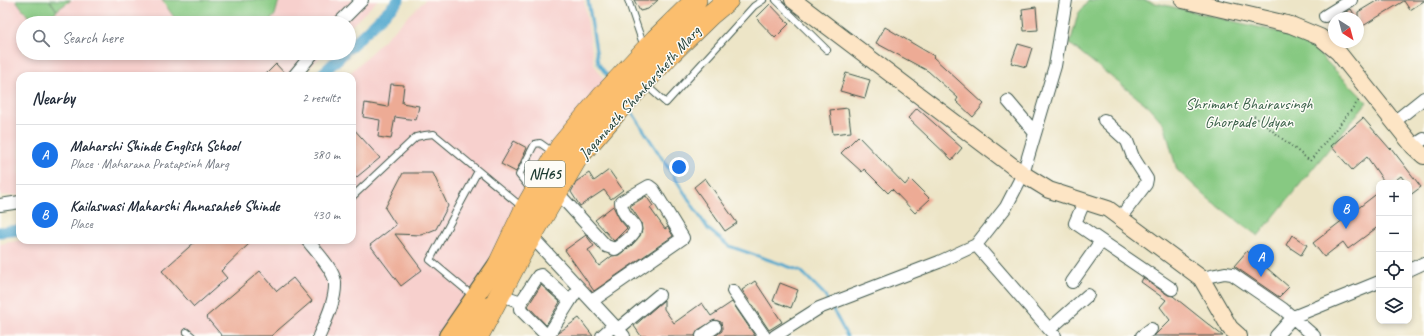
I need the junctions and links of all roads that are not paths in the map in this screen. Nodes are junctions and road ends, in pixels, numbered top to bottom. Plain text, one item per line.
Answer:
1 (362, 0) edge
2 (628, 0) edge
3 (696, 0) edge
4 (728, 0) edge
5 (763, 0) edge
6 (776, 0) edge
7 (793, 0) edge
8 (1066, 0) edge
9 (1183, 0) edge
10 (1351, 0) edge
11 (1227, 5) edge
12 (346, 16) edge
13 (1325, 16) dead end
14 (646, 50) junction
15 (827, 50) dead end
16 (307, 60) edge
17 (297, 72) edge
18 (635, 81) junction
19 (1424, 98) edge
20 (1008, 101) dead end
21 (600, 116) junction
22 (1104, 120) dead end
23 (1394, 122) junction
24 (1036, 133) junction
25 (1420, 147) edge
26 (478, 170) junction
27 (1023, 174) junction
28 (557, 192) junction
29 (356, 193) edge
30 (1084, 200) junction
31 (529, 201) junction
32 (16, 203) edge
33 (0, 205) edge
34 (1120, 218) junction
35 (1101, 241) junction
36 (310, 244) edge
37 (521, 245) junction
38 (976, 245) junction
39 (1424, 263) edge
40 (1412, 269) edge
41 (1201, 278) junction
42 (1072, 282) dead end
43 (1376, 283) edge
44 (579, 287) junction
45 (1172, 289) dead end
46 (733, 290) dead end
47 (659, 295) dead end
48 (1088, 295) dead end
49 (504, 296) junction
50 (474, 297) junction
51 (592, 301) junction
52 (522, 302) junction
53 (570, 302) junction
54 (1293, 317) junction
55 (714, 327) dead end
56 (619, 330) edge
57 (187, 332) dead end
58 (1053, 333) edge
59 (1232, 333) edge
60 (192, 336) edge
61 (319, 336) edge
62 (448, 336) edge
63 (461, 336) edge
64 (478, 336) edge
65 (488, 336) edge
66 (602, 336) edge
67 (702, 336) edge
68 (764, 336) edge
69 (775, 336) edge
70 (1276, 336) edge
71 (1314, 336) edge

1 - 12 street
2 - 14 lane
3 - 14 highway, Jagannath Shankarsheth Marg / NH65
4 - 18 highway, Jagannath Shankarsheth Marg / NH65
5 - 18 lane
6 - 15 lane
7 - 27 street
8 - 24 street
9 - 11 street
10 - 13 street
11 - 23 street
14 - 18 highway, Jagannath Shankarsheth Marg / NH65
16 - 17 street
18 - 21 highway, Jagannath Shankarsheth Marg / NH65
19 - 23 street
20 - 24 street
21 - 28 highway, Jagannath Shankarsheth Marg / NH65
21 - 31 highway, Jagannath Shankarsheth Marg / NH65
22 - 34 street
23 - 25 street
24 - 27 street
26 - 29 lane
26 - 31 lane
26 - 50 lane
27 - 30 street
27 - 38 street
28 - 37 highway, Jagannath Shankarsheth Marg / NH65
28 - 51 street
30 - 34 street
30 - 35 street
31 - 37 highway, Jagannath Shankarsheth Marg / NH65
32 - 33 street
34 - 41 street
35 - 42 street
35 - 45 street
36 - 61 street
37 - 44 street
37 - 49 main road, Jagannath Shankarsheth Marg
37 - 50 main road, Jagannath Shankarsheth Marg
37 - 63 highway, Jagannath Shankarsheth Marg / NH65
37 - 64 highway, Jagannath Shankarsheth Marg / NH65
38 - 58 street
38 - 69 street
39 - 40 street
41 - 54 street
41 - 59 street
43 - 54 street
44 - 51 street
44 - 53 street
46 - 68 street
47 - 56 street
48 - 58 street
49 - 52 street
49 - 65 main road, Jagannath Shankarsheth Marg
50 - 62 main road, Jagannath Shankarsheth Marg
51 - 56 street
52 - 53 street
52 - 53 street
54 - 70 street
54 - 71 street
55 - 67 street
56 - 66 street
57 - 60 lane

